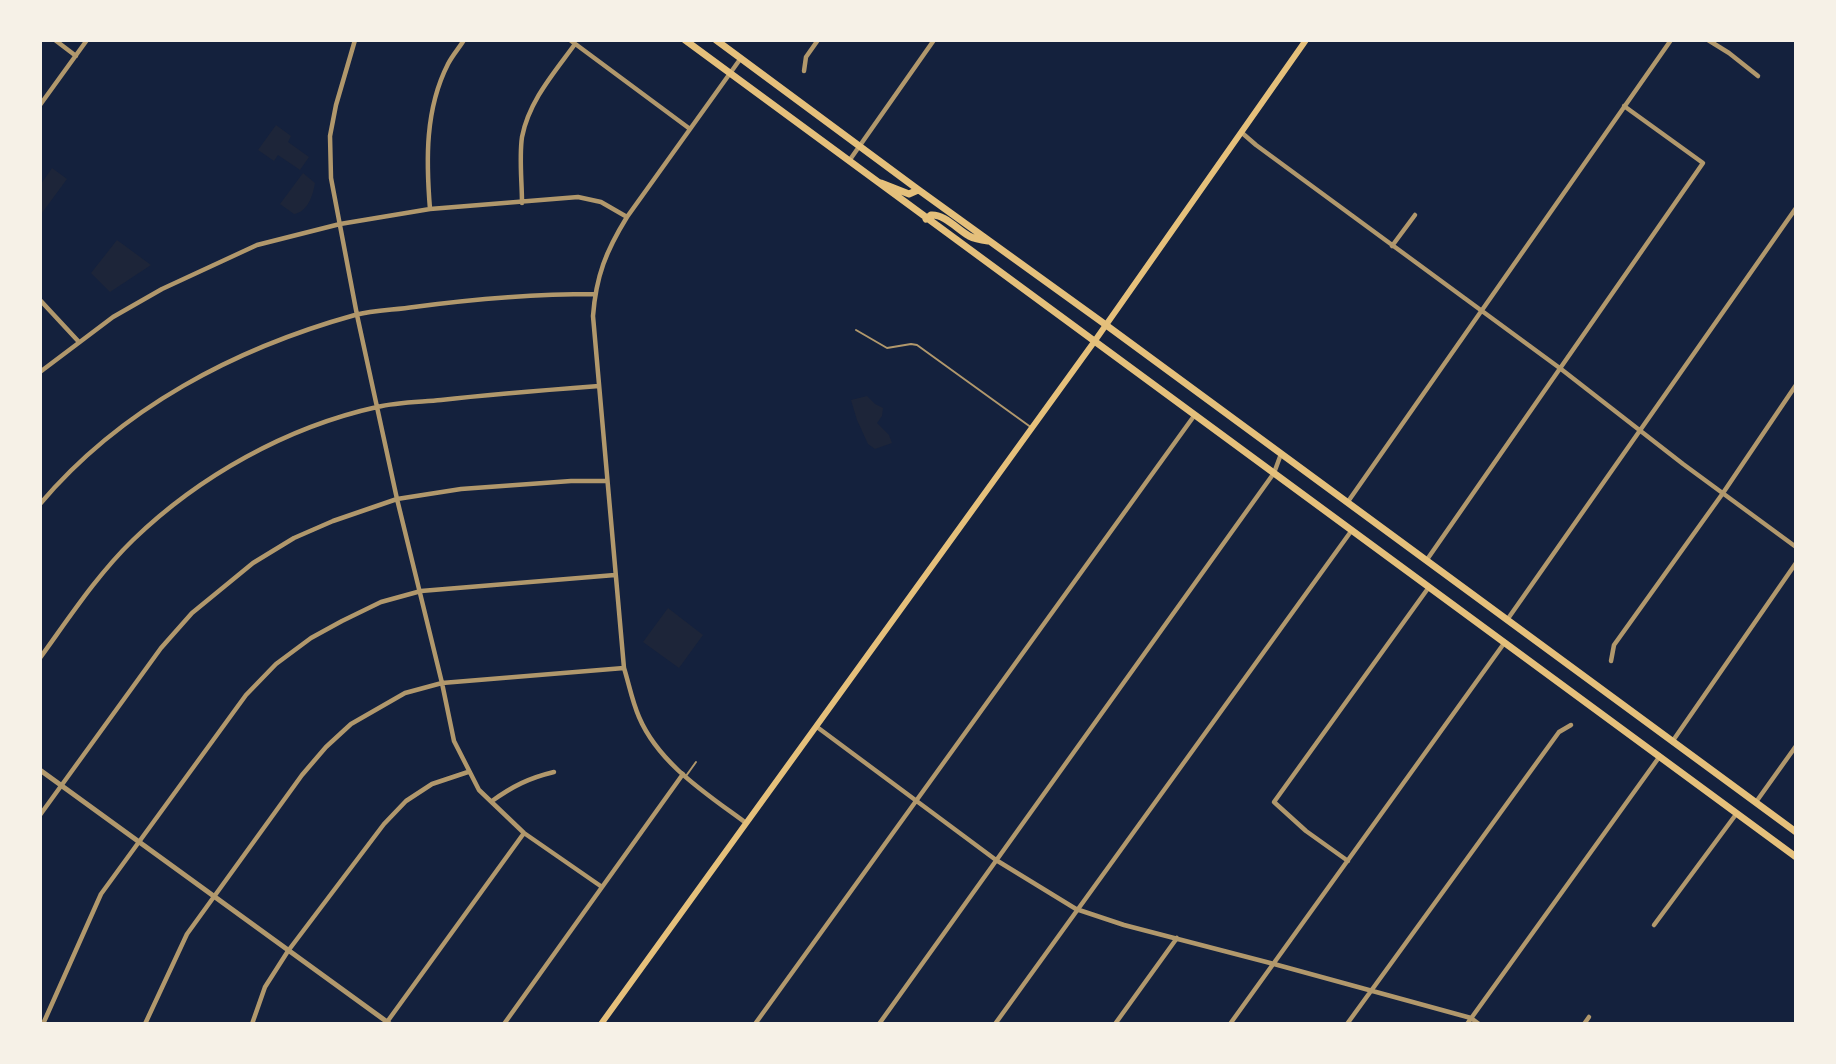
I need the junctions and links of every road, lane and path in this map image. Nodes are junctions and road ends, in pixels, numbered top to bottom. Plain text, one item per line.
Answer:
1 (55, 40) edge
2 (87, 40) edge
3 (355, 40) edge
4 (464, 40) edge
5 (685, 40) edge
6 (716, 40) edge
7 (818, 40) edge
8 (934, 40) edge
9 (1306, 40) edge
10 (1671, 40) edge
11 (1708, 40) edge
12 (572, 42) edge
13 (695, 43) edge
14 (76, 56) junction
15 (741, 58) junction
16 (804, 70) dead end
17 (730, 74) junction
18 (1758, 76) dead end
19 (40, 105) edge
20 (1624, 106) junction
21 (690, 129) junction
22 (1241, 132) junction
23 (859, 146) junction
24 (849, 161) junction
25 (876, 182) junction
26 (918, 190) junction
27 (522, 203) junction
28 (1796, 208) edge
29 (430, 209) junction
30 (1415, 215) dead end
31 (627, 217) junction
32 (926, 219) junction
33 (340, 224) junction
34 (990, 241) junction
35 (1392, 246) junction
36 (595, 294) junction
37 (40, 300) edge
38 (1482, 310) junction
39 (357, 315) junction
40 (1106, 325) junction
41 (856, 330) dead end
42 (78, 342) junction
43 (1094, 342) junction
44 (1561, 369) junction
45 (40, 372) edge
46 (1796, 385) edge
47 (599, 386) junction
48 (378, 406) junction
49 (1194, 416) junction
50 (1032, 428) junction
51 (1640, 429) junction
52 (1281, 454) junction
53 (1274, 473) junction
54 (606, 480) junction
55 (1723, 493) junction
56 (397, 499) junction
57 (1347, 503) junction
58 (40, 504) edge
59 (1352, 530) junction
60 (1796, 547) edge
61 (1426, 561) junction
62 (1796, 563) edge
63 (615, 575) junction
64 (1429, 587) junction
65 (421, 591) junction
66 (1507, 620) junction
67 (1505, 642) junction
68 (40, 658) edge
69 (1611, 661) dead end
70 (624, 668) junction
71 (442, 683) junction
72 (1571, 724) dead end
73 (817, 726) junction
74 (1671, 742) junction
75 (1796, 746) edge
76 (1660, 756) junction
77 (696, 762) dead end
78 (40, 770) edge
79 (468, 772) junction
80 (554, 772) dead end
81 (685, 775) junction
82 (62, 786) junction
83 (492, 801) junction
84 (916, 801) junction
85 (1756, 802) junction
86 (1737, 813) junction
87 (40, 815) edge
88 (746, 823) junction
89 (1796, 832) edge
90 (524, 833) junction
91 (138, 842) junction
92 (1796, 857) edge
93 (996, 860) junction
94 (1348, 861) junction
95 (602, 887) junction
96 (214, 896) junction
97 (1076, 909) junction
98 (1654, 925) dead end
99 (1176, 938) junction
100 (288, 951) junction
101 (1274, 964) junction
102 (1371, 991) junction
103 (1589, 1017) dead end
104 (1471, 1018) junction
105 (43, 1023) edge
106 (145, 1023) edge
107 (252, 1023) edge
108 (388, 1023) edge
109 (504, 1023) edge
110 (601, 1023) edge
111 (755, 1023) edge
112 (879, 1023) edge
113 (995, 1023) edge
114 (1115, 1023) edge
115 (1230, 1023) edge
116 (1347, 1023) edge
117 (1467, 1023) edge
118 (1479, 1023) edge
119 (1584, 1023) edge

1 - 14 street
2 - 14 street
3 - 33 street
4 - 29 street
5 - 13 main road
6 - 15 main road
7 - 16 street
8 - 23 street
9 - 22 main road
10 - 20 street
11 - 18 street
12 - 21 street
12 - 27 street
13 - 17 main road
14 - 19 street
15 - 17 street
15 - 23 main road
17 - 21 street
17 - 24 main road
20 - 38 street
20 - 44 street
21 - 31 street
22 - 35 street
22 - 40 main road
23 - 24 street
23 - 26 main road
24 - 25 main road
25 - 26 main road
25 - 32 main road
26 - 34 main road
27 - 29 street
27 - 31 street
28 - 51 street
29 - 33 street
30 - 35 street
31 - 36 street
32 - 34 main road
32 - 43 main road
33 - 39 street
33 - 42 street
34 - 40 main road
35 - 38 street
36 - 39 street
36 - 47 street
37 - 42 street
38 - 44 street
38 - 57 street
39 - 48 street
39 - 58 street
40 - 43 main road
40 - 52 main road
41 - 50 lane
42 - 45 street
43 - 49 main road
43 - 50 main road
44 - 51 street
44 - 61 street
46 - 55 street
47 - 48 street
47 - 54 street
48 - 56 street
48 - 68 street
49 - 53 main road
49 - 84 street
50 - 73 main road
51 - 55 street
51 - 66 street
52 - 53 street
52 - 57 main road
53 - 59 main road
53 - 93 street
54 - 56 street
54 - 63 street
55 - 60 street
55 - 69 street
56 - 65 street
56 - 82 street
57 - 61 main road
59 - 64 main road
59 - 97 street
61 - 66 main road
62 - 74 street
63 - 65 street
63 - 70 street
64 - 67 main road
64 - 94 street
65 - 71 street
65 - 91 street
66 - 74 main road
67 - 76 main road
67 - 94 street
70 - 71 street
70 - 81 street
71 - 79 street
71 - 96 street
72 - 102 street
73 - 84 street
73 - 88 main road
74 - 85 main road
75 - 85 street
76 - 86 main road
76 - 104 street
77 - 81 lane
78 - 82 street
79 - 83 street
79 - 100 street
80 - 83 street
81 - 88 street
81 - 95 street
82 - 87 street
82 - 91 street
83 - 90 street
84 - 93 street
84 - 111 street
85 - 89 main road
86 - 92 main road
86 - 98 street
88 - 110 main road
90 - 95 street
90 - 108 street
91 - 96 street
91 - 105 street
93 - 97 street
93 - 112 street
94 - 101 street
95 - 109 street
96 - 100 street
96 - 106 street
97 - 99 street
97 - 113 street
99 - 101 street
99 - 114 street
100 - 107 street
100 - 108 street
101 - 102 street
101 - 115 street
102 - 104 street
102 - 116 street
103 - 119 street
104 - 117 street
104 - 118 street

